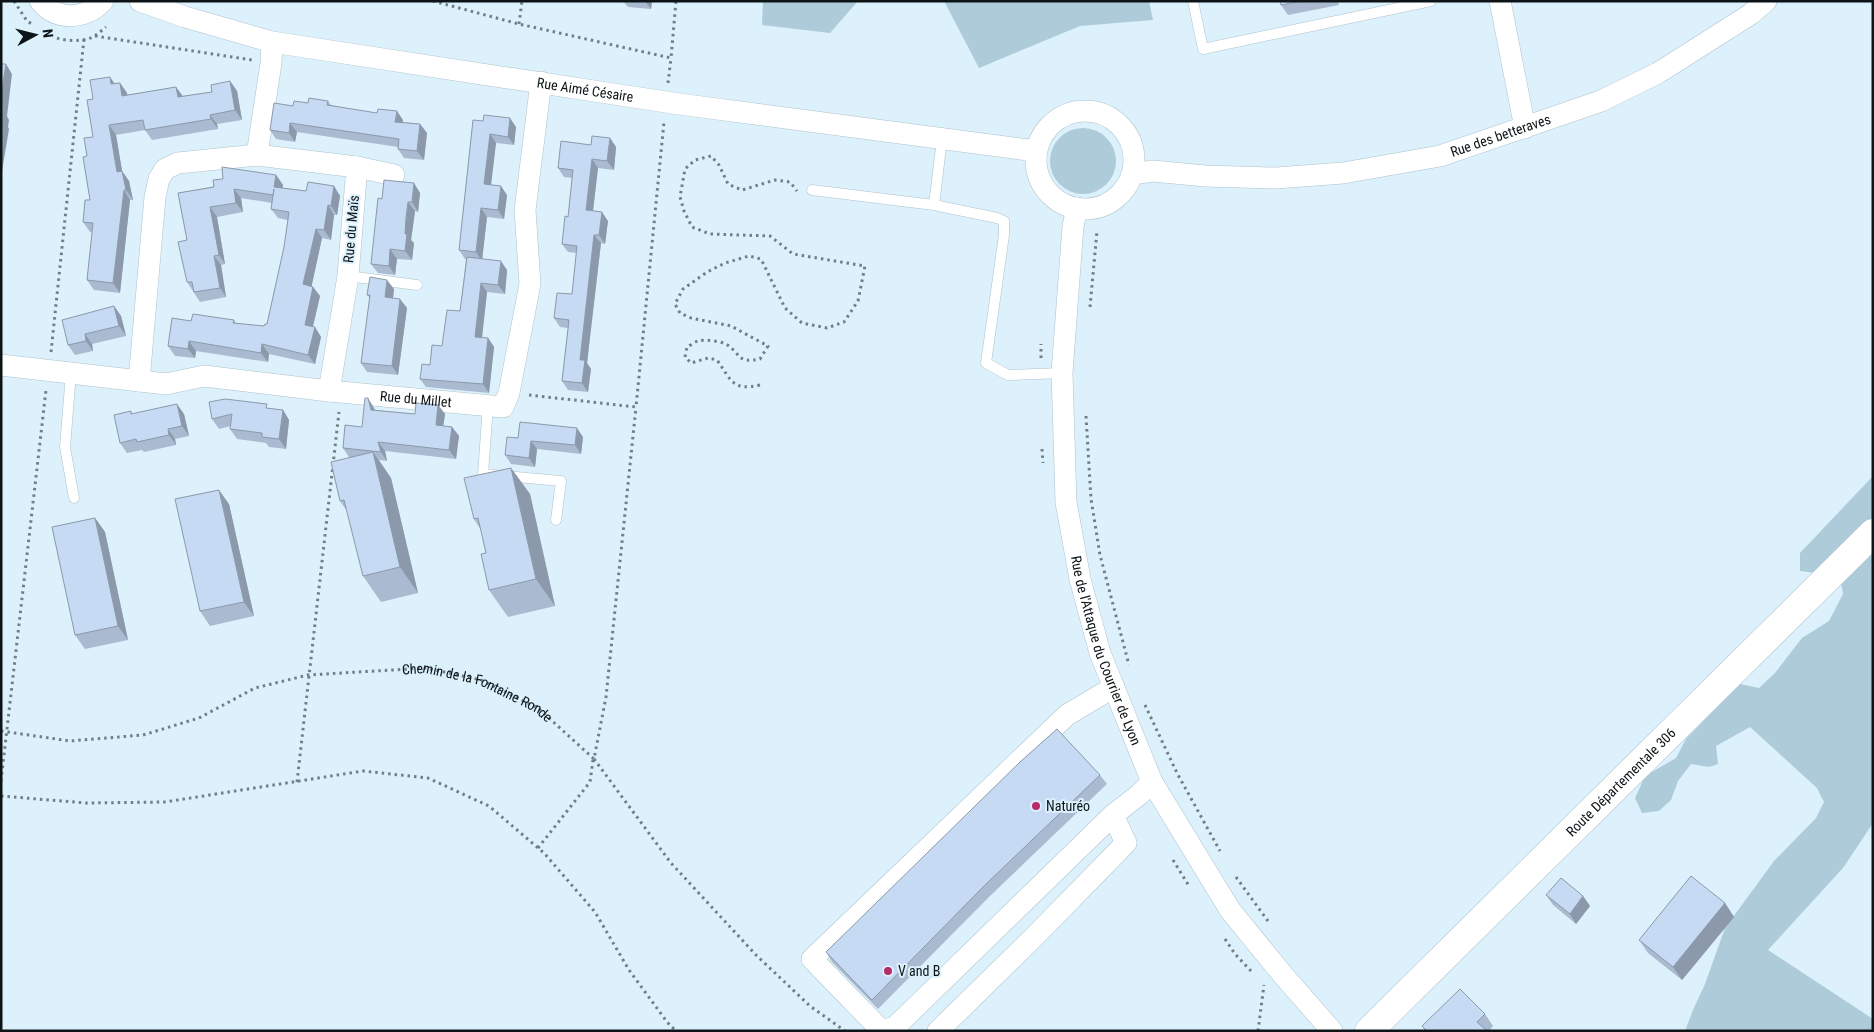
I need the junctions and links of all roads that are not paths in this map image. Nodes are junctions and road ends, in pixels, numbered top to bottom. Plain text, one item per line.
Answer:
1 (40, 1) edge
2 (103, 1) edge
3 (140, 1) edge
4 (1193, 1) edge
5 (1431, 1) edge
6 (1500, 1) edge
7 (1766, 1) edge
8 (272, 42) junction
9 (541, 82) junction
10 (1525, 128) junction
11 (942, 139) junction
12 (1036, 151) junction
13 (257, 155) junction
14 (356, 167) junction
15 (1132, 174) junction
16 (394, 175) dead end
17 (812, 190) road end
18 (934, 205) junction
19 (1077, 208) junction
20 (348, 276) junction
21 (417, 285) dead end
22 (1, 364) edge
23 (71, 373) junction
24 (1062, 373) junction
25 (139, 381) junction
26 (335, 391) junction
27 (488, 405) junction
28 (74, 498) dead end
29 (556, 520) dead end
30 (1873, 533) edge
31 (1114, 687) junction
32 (1152, 782) junction
33 (1113, 815) junction
34 (1018, 908) junction
35 (1034, 937) junction
36 (1386, 1018) edge
37 (896, 1030) edge
38 (938, 1031) edge
39 (1332, 1031) edge

1 - 2 street
3 - 8 street, Rue Aimé Césaire
4 - 5 lane
6 - 10 street
7 - 10 street, Rue des betteraves
8 - 9 street, Rue Aimé Césaire
8 - 13 street
9 - 11 street, Rue Aimé Césaire
9 - 27 street, Rue du Millet
10 - 15 street, Rue des betteraves
11 - 12 street, Rue Aimé Césaire
11 - 18 lane
12 - 15 street
12 - 19 street
13 - 14 street
13 - 25 street
14 - 16 street
14 - 20 street, Rue du Maïs
15 - 19 street
17 - 18 lane
18 - 24 lane
19 - 24 street, Rue de l'Attaque du Courrier de Lyon
20 - 21 lane
20 - 26 street, Rue du Maïs
22 - 23 street, Rue du Millet
23 - 25 street, Rue du Millet
23 - 28 lane
24 - 31 street, Rue de l'Attaque du Courrier de Lyon
25 - 26 street, Rue du Millet
26 - 27 street, Rue du Millet
27 - 29 lane
30 - 36 main road, Route Départementale 306
31 - 32 street, Rue de l'Attaque du Courrier de Lyon
31 - 37 street
32 - 33 street
32 - 39 street, Rue de l'Attaque du Courrier de Lyon
33 - 34 street
33 - 35 street
34 - 35 street
34 - 37 street
35 - 38 street

